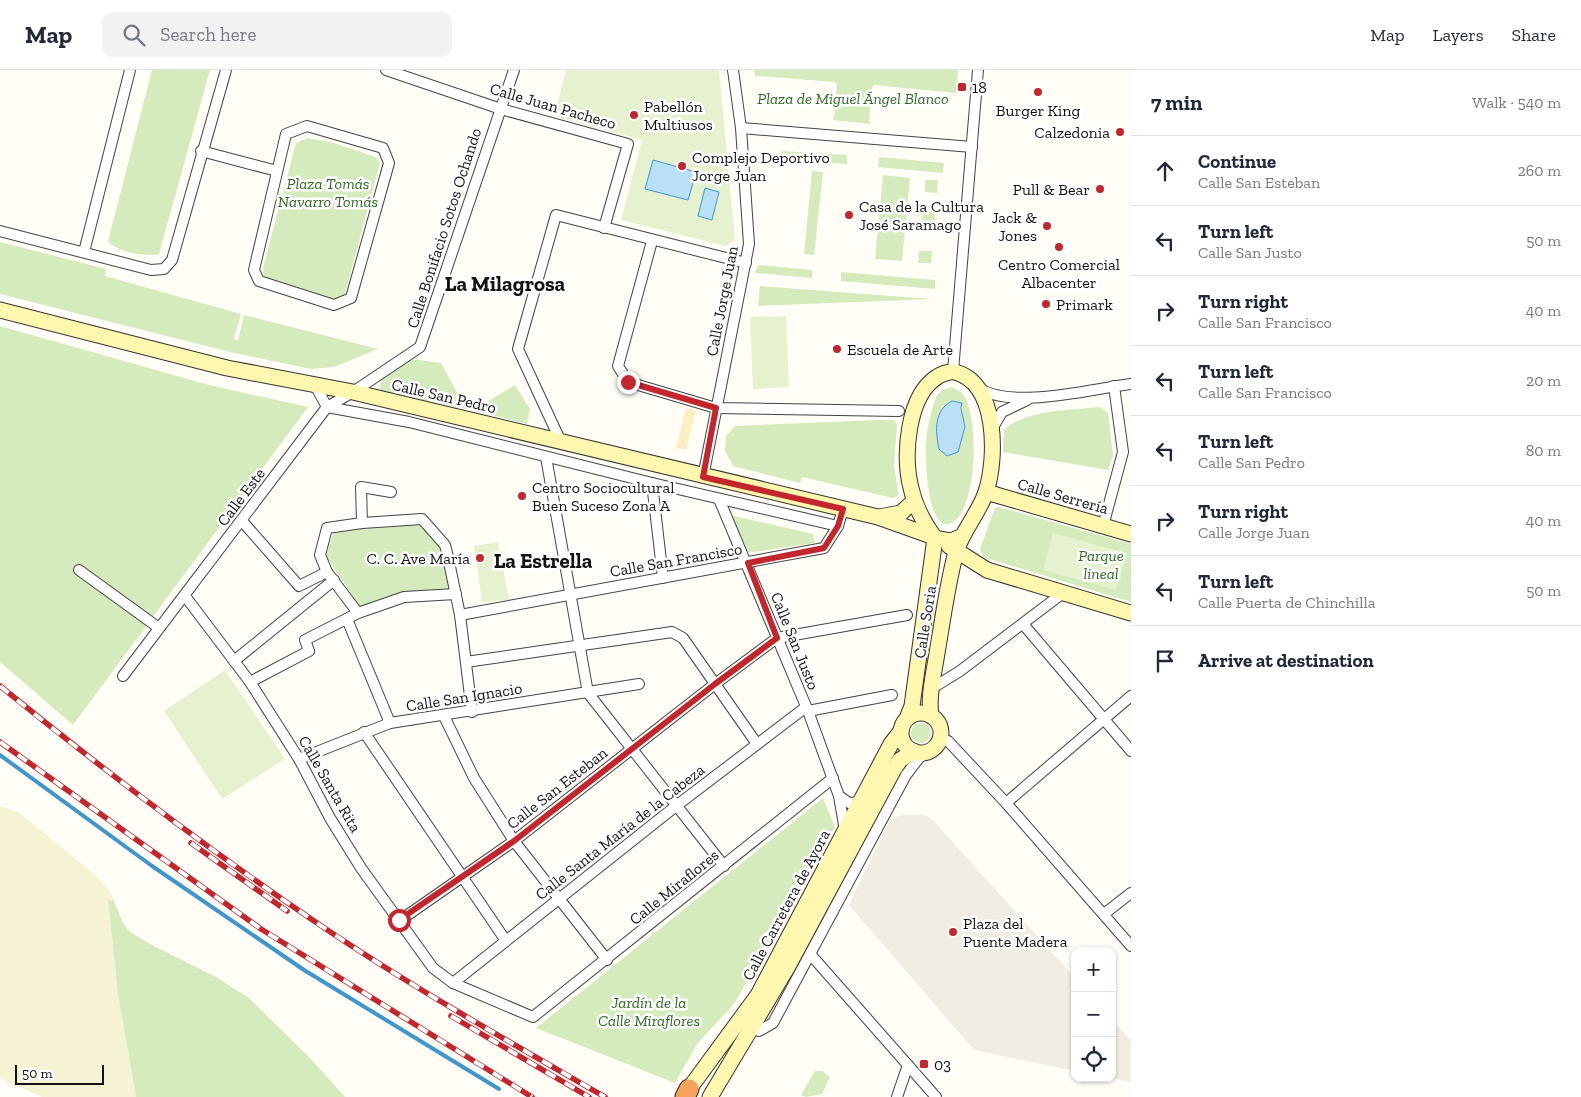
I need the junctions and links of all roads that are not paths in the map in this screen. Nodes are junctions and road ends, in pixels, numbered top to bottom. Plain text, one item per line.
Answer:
1 (130, 70) edge
2 (226, 70) edge
3 (386, 70) edge
4 (514, 70) edge
5 (733, 70) edge
6 (978, 70) edge
7 (501, 109) junction
8 (741, 128) junction
9 (972, 147) junction
10 (202, 151) junction
11 (277, 171) junction
12 (604, 228) junction
13 (0, 231) edge
14 (652, 241) junction
15 (84, 252) junction
16 (746, 263) junction
17 (0, 310) edge
18 (953, 371) junction
19 (1131, 384) edge
20 (315, 385) junction
21 (975, 386) junction
22 (1114, 386) junction
23 (354, 392) junction
24 (1030, 398) junction
25 (327, 407) junction
26 (716, 408) junction
27 (905, 416) junction
28 (992, 429) junction
29 (561, 442) junction
30 (546, 457) junction
31 (703, 477) junction
32 (652, 484) junction
33 (391, 492) dead end
34 (986, 492) junction
35 (719, 499) junction
36 (914, 501) junction
37 (843, 509) junction
38 (879, 517) junction
39 (242, 521) junction
40 (362, 523) junction
41 (838, 526) junction
42 (1103, 526) junction
43 (1131, 534) edge
44 (963, 536) junction
45 (936, 538) junction
46 (956, 551) junction
47 (748, 563) junction
48 (79, 570) dead end
49 (330, 576) junction
50 (663, 578) junction
51 (1063, 593) junction
52 (456, 594) junction
53 (569, 594) junction
54 (185, 596) junction
55 (1131, 612) edge
56 (358, 613) junction
57 (460, 615) junction
58 (907, 615) dead end
59 (347, 619) junction
60 (1024, 624) junction
61 (159, 628) junction
62 (777, 638) junction
63 (579, 646) junction
64 (234, 661) junction
65 (466, 662) junction
66 (123, 676) dead end
67 (250, 682) junction
68 (639, 684) dead end
69 (715, 684) junction
70 (932, 690) junction
71 (588, 693) junction
72 (892, 695) dead end
73 (1131, 696) edge
74 (807, 709) junction
75 (472, 712) junction
76 (444, 716) junction
77 (908, 716) junction
78 (931, 716) junction
79 (1104, 719) junction
80 (390, 723) junction
81 (901, 731) junction
82 (364, 732) junction
83 (941, 738) junction
84 (757, 744) junction
85 (630, 750) junction
86 (1131, 751) edge
87 (921, 752) junction
88 (300, 759) junction
89 (832, 778) junction
90 (838, 796) junction
91 (861, 802) junction
92 (1006, 803) junction
93 (676, 806) junction
94 (845, 833) junction
95 (514, 841) junction
96 (724, 866) junction
97 (462, 877) junction
98 (1131, 893) edge
99 (559, 899) junction
100 (1104, 914) junction
101 (399, 920) junction
102 (506, 941) junction
103 (1131, 946) edge
104 (810, 955) junction
105 (607, 960) junction
106 (453, 983) junction
107 (533, 1017) joint
108 (752, 1030) junction
109 (908, 1065) junction
110 (687, 1093) edge
111 (900, 1096) edge
112 (710, 1097) edge
113 (936, 1097) edge

1 - 15 street
2 - 10 street
3 - 7 street, Calle Juan Pacheco
4 - 7 street, Calle Bonifacio Sotos Ochando
5 - 8 street, Calle Jorge Juan
6 - 9 street
7 - 12 street, Calle Juan Pacheco
7 - 23 street, Calle Bonifacio Sotos Ochando
8 - 9 street
8 - 16 street, Calle Jorge Juan
9 - 18 street
10 - 11 street
10 - 15 street
11 - 11 street
12 - 14 street
12 - 29 street
13 - 15 street
14 - 16 street
14 - 26 street
16 - 26 street, Calle Jorge Juan
17 - 20 main road, Calle San Pedro
18 - 21 main road
18 - 27 main road
19 - 22 street
20 - 23 main road, Calle San Pedro
20 - 25 street
21 - 24 street
21 - 28 main road, Calle Soria
22 - 24 street
22 - 42 street
23 - 25 street, Calle Este
23 - 29 main road, Calle San Pedro
24 - 28 street
25 - 30 street, Calle San Pedro
25 - 39 street, Calle Este
26 - 27 street
26 - 31 street, Calle Jorge Juan
27 - 36 main road
28 - 34 main road, Calle Soria
29 - 31 main road, Calle San Pedro
30 - 32 street, Calle San Pedro
30 - 53 street
31 - 37 main road, Calle San Pedro
32 - 35 street, Calle San Pedro
32 - 50 street
33 - 40 street
34 - 42 main road, Calle Serrería
34 - 44 main road, Calle Soria
35 - 41 street, Calle San Pedro
35 - 47 street, Calle San Justo
36 - 38 main road, Calle San Pedro
36 - 45 main road
37 - 38 main road, Calle San Pedro
37 - 41 street, Calle San Francisco
38 - 45 main road, Calle San Pedro
39 - 49 street
39 - 54 street, Calle Este
40 - 49 street
40 - 52 street
41 - 47 street, Calle San Francisco
42 - 43 main road, Calle Serrería
44 - 45 main road
44 - 46 main road, Calle Soria
45 - 46 main road
45 - 77 main road, Calle Soria
46 - 51 main road
46 - 70 main road, Calle Soria
47 - 50 street, Calle San Francisco
47 - 62 street, Calle San Justo
48 - 61 street
49 - 56 street
49 - 64 street
50 - 53 street, Calle San Francisco
51 - 55 main road
51 - 60 street
52 - 56 street
52 - 57 street
53 - 57 street, Calle San Francisco
53 - 63 street
54 - 61 street, Calle Este
54 - 64 street, Calle Santa Rita
56 - 59 street
57 - 65 street
58 - 62 street
59 - 67 street
59 - 80 street
60 - 70 street
60 - 79 street
61 - 66 street, Calle Este
62 - 69 street, Calle San Esteban
62 - 74 street, Calle San Justo
63 - 65 street
63 - 69 street
63 - 71 street
64 - 67 street, Calle Santa Rita
65 - 75 street
67 - 88 street, Calle Santa Rita
68 - 71 street, Calle San Ignacio
69 - 84 street
69 - 85 street, Calle San Esteban
70 - 78 main road, Calle Soria
71 - 75 street, Calle San Ignacio
71 - 85 street
72 - 74 street
73 - 79 street
74 - 84 street, Calle Santa María de la Cabeza
74 - 89 street, Calle San Justo
75 - 76 street, Calle San Ignacio
76 - 80 street, Calle San Ignacio
76 - 95 street
77 - 78 main road
77 - 81 main road
78 - 83 main road
79 - 86 street
79 - 92 street
80 - 82 street, Calle San Ignacio
81 - 87 main road
81 - 91 main road, Calle Carretera de Ayora
82 - 88 street, Calle San Ignacio
82 - 97 street
83 - 87 main road
83 - 92 street
84 - 93 street, Calle Santa María de la Cabeza
85 - 93 street
85 - 95 street, Calle San Esteban
87 - 104 street
87 - 108 main road, Calle Carretera de Ayora
88 - 101 street, Calle Santa Rita
89 - 90 street, Calle San Justo
89 - 96 street, Calle Miraflores
90 - 91 street
90 - 94 street, Calle San Justo
91 - 94 main road, Calle Carretera de Ayora
92 - 100 street
93 - 96 street
93 - 99 street, Calle Santa María de la Cabeza
94 - 110 main road, Calle Carretera de Ayora
95 - 97 street, Calle San Esteban
95 - 99 street
96 - 105 street, Calle Miraflores
97 - 101 street, Calle San Esteban
97 - 102 street
98 - 100 street
99 - 102 street, Calle Santa María de la Cabeza
99 - 105 street
100 - 103 street
101 - 106 street, Calle Santa Rita
102 - 106 street, Calle Santa María de la Cabeza
104 - 108 street
104 - 109 street
105 - 107 street, Calle Miraflores
106 - 107 street, Calle Santa Rita
108 - 112 main road, Calle Carretera de Ayora
109 - 111 street
109 - 113 street

